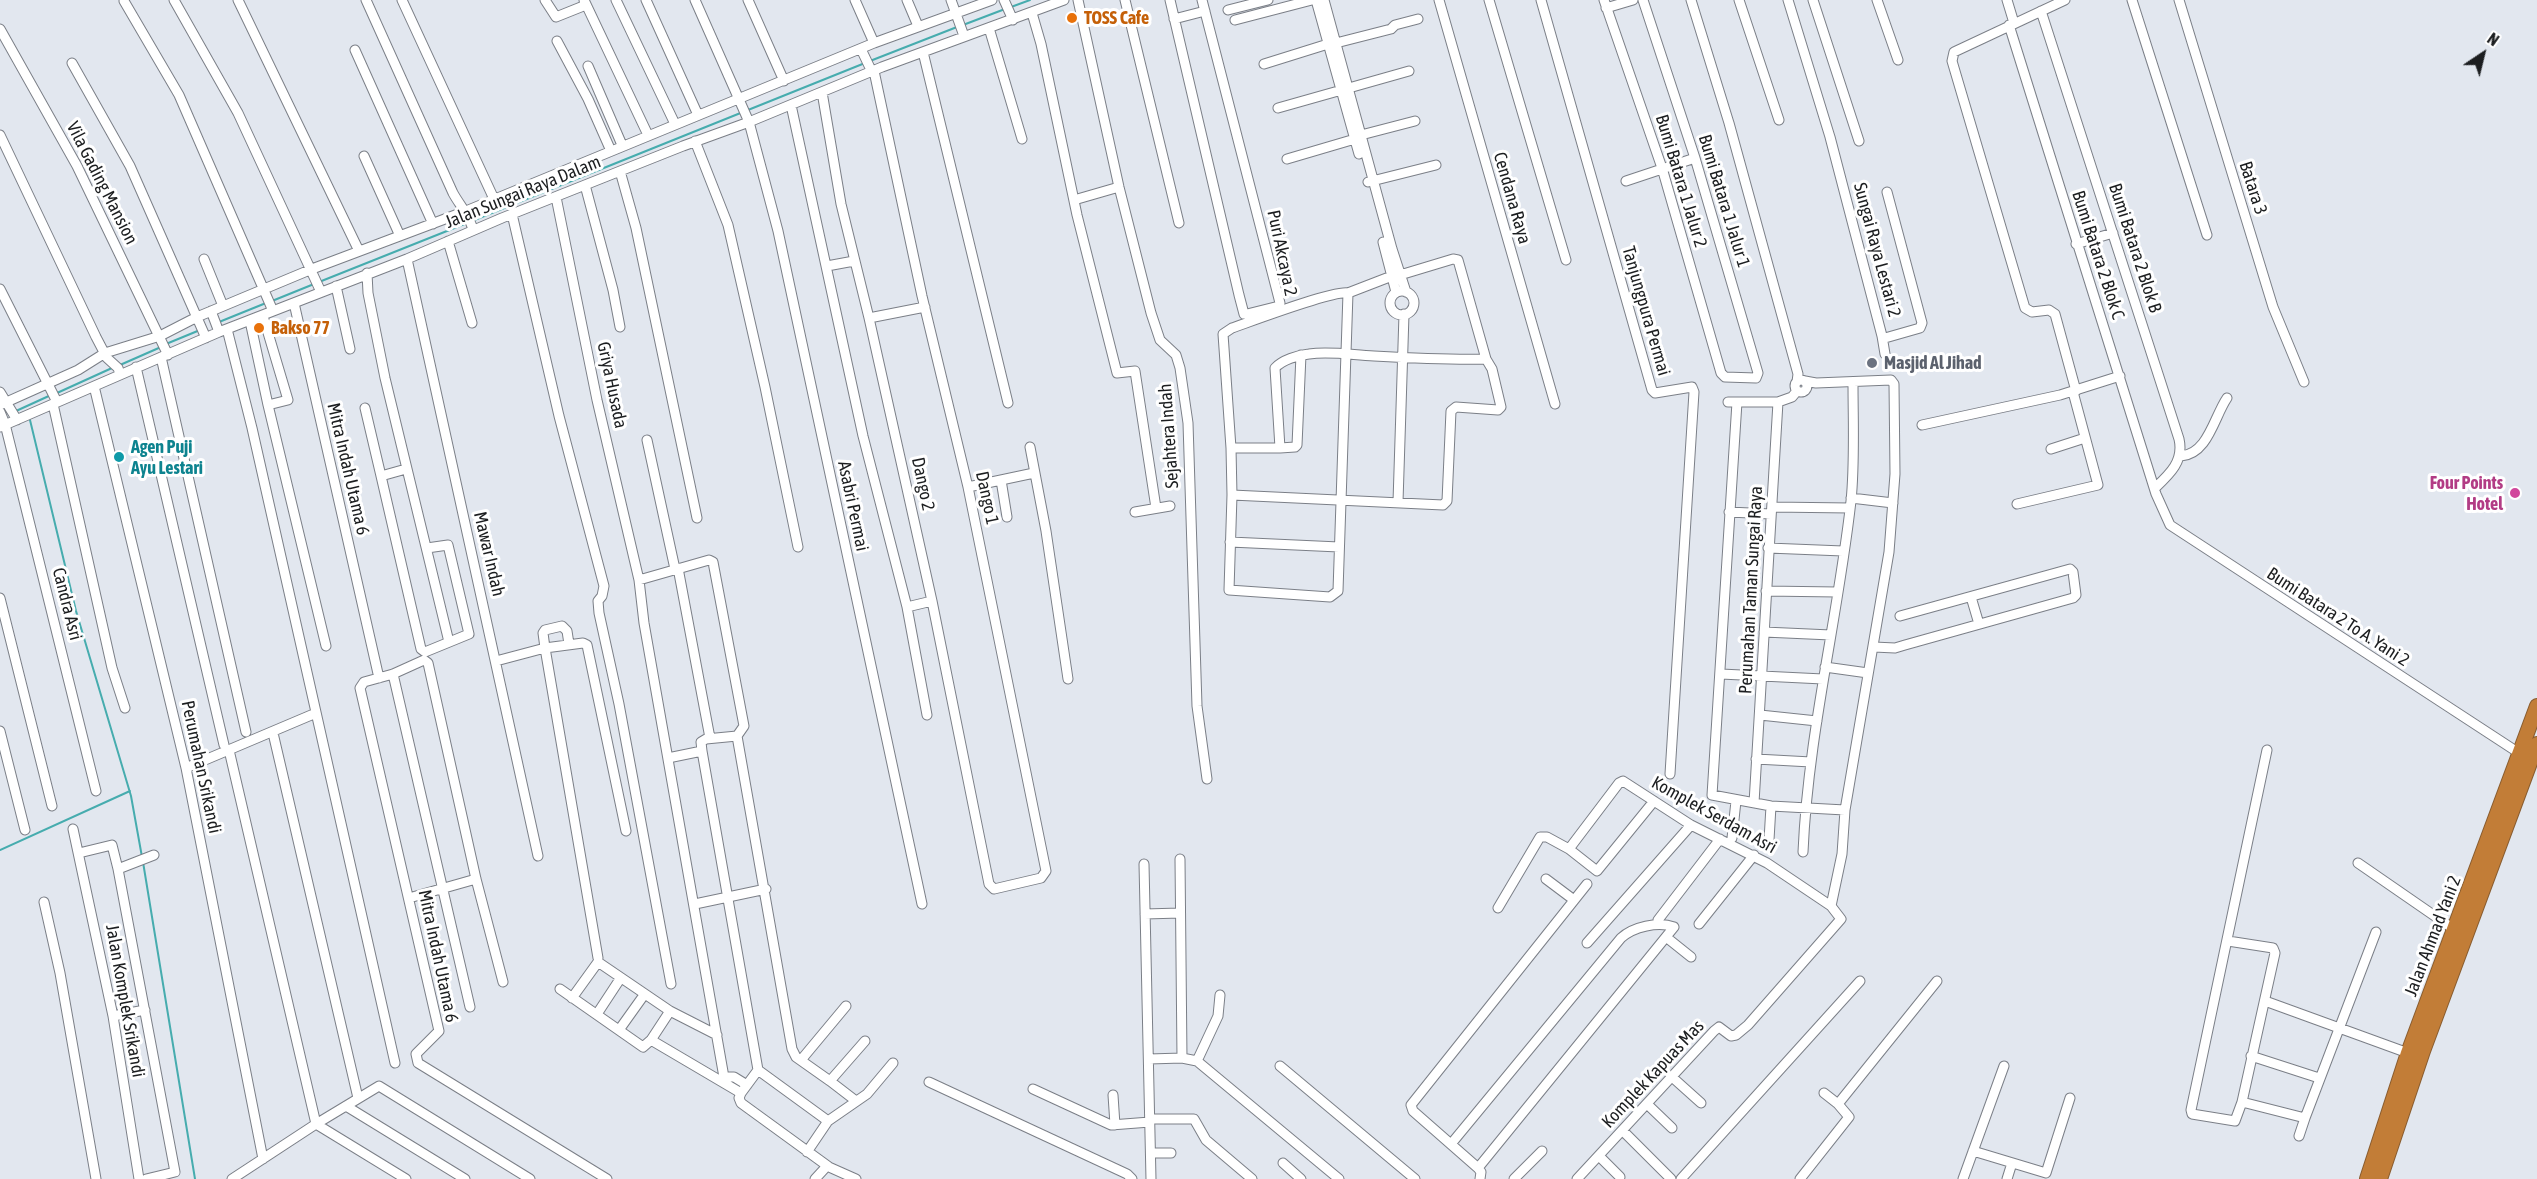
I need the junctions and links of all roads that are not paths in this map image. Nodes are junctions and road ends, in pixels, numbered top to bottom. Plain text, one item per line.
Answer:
1 (174, 0) edge
2 (238, 0) edge
3 (366, 0) edge
4 (402, 0) edge
5 (545, 0) edge
6 (616, 0) edge
7 (646, 0) edge
8 (695, 0) edge
9 (748, 0) edge
10 (855, 0) edge
11 (907, 0) edge
12 (951, 0) edge
13 (992, 0) edge
14 (1064, 0) edge
15 (1078, 0) edge
16 (1125, 0) edge
17 (1170, 0) edge
18 (1202, 0) edge
19 (1268, 0) edge
20 (1314, 0) edge
21 (1324, 0) edge
22 (1439, 0) edge
23 (1489, 0) edge
24 (1541, 0) edge
25 (1633, 0) edge
26 (1643, 0) edge
27 (1691, 0) edge
28 (1739, 0) edge
29 (1788, 0) edge
30 (1813, 0) edge
31 (1877, 0) edge
32 (2007, 0) edge
33 (2132, 0) edge
34 (2179, 0) edge
35 (124, 1) edge
36 (2059, 1) edge
37 (585, 3) edge
38 (1005, 3) edge
39 (1605, 4) edge
40 (1228, 10) dead end
41 (1205, 11) junction
42 (2041, 11) junction
43 (1032, 13) junction
44 (1012, 18) junction
45 (1174, 19) junction
46 (1418, 19) dead end
47 (1235, 20) dead end
48 (2012, 24) junction
49 (918, 26) junction
50 (960, 26) junction
51 (0, 28) edge
52 (989, 28) junction
53 (557, 41) dead end
54 (874, 43) junction
55 (1332, 44) junction
56 (355, 50) dead end
57 (863, 52) junction
58 (923, 52) junction
59 (1898, 60) dead end
60 (72, 63) dead end
61 (1264, 64) dead end
62 (588, 66) dead end
63 (872, 70) junction
64 (1409, 71) dead end
65 (784, 81) junction
66 (1345, 91) junction
67 (822, 92) junction
68 (740, 101) junction
69 (791, 105) junction
70 (1278, 108) dead end
71 (698, 115) junction
72 (747, 119) junction
73 (1779, 120) dead end
74 (1415, 121) dead end
75 (675, 124) junction
76 (0, 135) edge
77 (648, 135) junction
78 (1358, 137) junction
79 (1022, 139) dead end
80 (695, 141) junction
81 (1859, 141) dead end
82 (622, 145) junction
83 (611, 151) junction
84 (364, 156) dead end
85 (1695, 158) junction
86 (1287, 159) dead end
87 (1436, 165) dead end
88 (1662, 168) junction
89 (620, 171) junction
90 (1626, 181) dead end
91 (1371, 182) junction
92 (585, 185) junction
93 (1119, 187) junction
94 (1887, 192) dead end
95 (556, 196) junction
96 (494, 199) junction
97 (1074, 200) junction
98 (467, 213) junction
99 (512, 214) junction
100 (1179, 223) dead end
101 (433, 224) junction
102 (473, 228) junction
103 (2113, 233) junction
104 (2207, 235) dead end
105 (400, 236) junction
106 (448, 241) junction
107 (2076, 244) junction
108 (359, 251) junction
109 (1566, 258) dead end
110 (204, 259) dead end
111 (407, 259) junction
112 (854, 261) junction
113 (827, 266) junction
114 (313, 271) junction
115 (367, 273) junction
116 (1396, 276) junction
117 (336, 286) junction
118 (0, 288) edge
119 (320, 290) junction
120 (1401, 292) junction
121 (265, 293) junction
122 (1348, 293) junction
123 (294, 303) junction
124 (223, 306) junction
125 (925, 307) junction
126 (272, 308) junction
127 (212, 313) junction
128 (1402, 314) junction
129 (263, 316) junction
130 (869, 318) junction
131 (198, 319) junction
132 (250, 321) junction
133 (472, 323) dead end
134 (620, 327) dead end
135 (221, 330) junction
136 (205, 335) junction
137 (1882, 336) junction
138 (161, 338) junction
139 (350, 349) dead end
140 (165, 354) junction
141 (1885, 354) dead end
142 (106, 355) junction
143 (1301, 355) junction
144 (1347, 355) junction
145 (1401, 358) junction
146 (1486, 359) junction
147 (136, 367) junction
148 (119, 371) junction
149 (79, 372) junction
150 (1721, 373) joint
151 (2120, 376) junction
152 (61, 379) junction
153 (1853, 382) junction
154 (2304, 382) dead end
155 (1801, 383) junction
156 (49, 385) junction
157 (88, 387) junction
158 (2075, 391) junction
159 (0, 392) edge
160 (34, 392) junction
161 (67, 395) junction
162 (2227, 398) dead end
163 (55, 401) junction
164 (1778, 402) junction
165 (1008, 403) dead end
166 (268, 405) junction
167 (1555, 405) dead end
168 (41, 407) junction
169 (365, 408) dead end
170 (9, 409) edge
171 (2, 421) edge
172 (1922, 425) dead end
173 (2085, 438) junction
174 (647, 440) dead end
175 (1029, 447) dead end
176 (1231, 448) junction
177 (1280, 448) junction
178 (2051, 449) dead end
179 (2181, 456) junction
180 (406, 469) junction
181 (1034, 473) junction
182 (381, 476) junction
183 (1001, 480) junction
184 (968, 487) junction
185 (2156, 491) junction
186 (1232, 495) junction
187 (1341, 500) junction
188 (1395, 502) junction
189 (1893, 502) junction
190 (1851, 503) junction
191 (2017, 504) dead end
192 (1170, 506) dead end
193 (1156, 508) junction
194 (1772, 511) junction
195 (1136, 512) dead end
196 (1729, 512) junction
197 (1007, 517) dead end
198 (697, 518) dead end
199 (1717, 533) dead end
200 (1727, 534) junction
201 (1230, 542) junction
202 (798, 547) dead end
203 (1339, 547) junction
204 (427, 548) junction
205 (1768, 548) junction
206 (1843, 551) junction
207 (676, 568) junction
208 (639, 580) junction
209 (1766, 591) junction
210 (1837, 592) junction
211 (1971, 597) junction
212 (0, 598) edge
213 (932, 601) junction
214 (907, 607) junction
215 (1900, 616) dead end
216 (1979, 624) junction
217 (1764, 632) junction
218 (1831, 635) junction
219 (449, 642) junction
220 (569, 644) junction
221 (326, 646) dead end
222 (1874, 647) junction
223 (545, 648) junction
224 (496, 661) junction
225 (1825, 667) junction
226 (1868, 673) junction
227 (393, 674) junction
228 (1721, 674) junction
229 (1763, 674) junction
230 (378, 678) junction
231 (1068, 679) dead end
232 (1823, 679) junction
233 (2537, 706) edge
234 (125, 708) dead end
235 (316, 713) junction
236 (927, 715) dead end
237 (1760, 715) junction
238 (1816, 721) junction
239 (0, 731) edge
240 (246, 732) dead end
241 (273, 732) junction
242 (737, 736) junction
243 (710, 738) junction
244 (2537, 744) edge
245 (227, 748) junction
246 (2267, 750) dead end
247 (702, 751) junction
248 (2519, 753) junction
249 (668, 758) junction
250 (1756, 759) junction
251 (1811, 762) junction
252 (186, 768) junction
253 (1670, 774) dead end
254 (1207, 779) dead end
255 (96, 791) dead end
256 (1654, 801) junction
257 (1736, 801) junction
258 (1754, 803) junction
259 (51, 806) dead end
260 (1771, 806) junction
261 (1805, 809) junction
262 (1845, 810) junction
263 (1690, 825) junction
264 (73, 829) dead end
265 (25, 830) dead end
266 (626, 831) dead end
267 (1720, 838) junction
268 (1732, 838) dead end
269 (1769, 840) dead end
270 (1569, 849) junction
271 (80, 852) junction
272 (1803, 852) dead end
273 (154, 855) dead end
274 (1754, 855) junction
275 (538, 856) dead end
276 (1179, 859) dead end
277 (2358, 863) dead end
278 (1143, 864) dead end
279 (118, 869) junction
280 (476, 879) junction
281 (1546, 879) dead end
282 (989, 884) joint
283 (1587, 884) dead end
284 (443, 887) junction
285 (766, 889) junction
286 (729, 896) junction
287 (409, 898) junction
288 (1574, 900) junction
289 (44, 902) dead end
290 (695, 904) junction
291 (922, 904) dead end
292 (1831, 906) junction
293 (1498, 908) dead end
294 (1180, 913) junction
295 (1145, 914) junction
296 (1658, 920) dead end
297 (1699, 924) dead end
298 (2455, 930) junction
299 (2376, 932) dead end
300 (1666, 937) junction
301 (2228, 941) junction
302 (1587, 943) dead end
303 (1691, 957) dead end
304 (598, 958) dead end
305 (620, 979) junction
306 (1860, 981) dead end
307 (1937, 981) dead end
308 (503, 982) dead end
309 (671, 984) dead end
310 (560, 989) dead end
311 (644, 995) junction
312 (1220, 995) dead end
313 (572, 998) junction
314 (2265, 1001) junction
315 (846, 1006) dead end
316 (470, 1007) dead end
317 (145, 1010) junction
318 (670, 1011) junction
319 (597, 1014) junction
320 (113, 1016) junction
321 (2338, 1029) junction
322 (619, 1030) junction
323 (717, 1031) junction
324 (651, 1040) junction
325 (865, 1041) dead end
326 (2408, 1053) junction
327 (2251, 1056) junction
328 (1182, 1058) junction
329 (1149, 1059) junction
330 (801, 1060) junction
331 (1197, 1061) junction
332 (395, 1063) dead end
333 (893, 1063) dead end
334 (1280, 1066) dead end
335 (2004, 1066) dead end
336 (758, 1070) junction
337 (1672, 1077) junction
338 (2319, 1078) junction
339 (725, 1080) junction
340 (830, 1081) junction
341 (929, 1082) dead end
342 (744, 1089) junction
343 (1033, 1089) dead end
344 (1824, 1093) dead end
345 (1113, 1095) dead end
346 (358, 1098) junction
347 (2070, 1098) dead end
348 (856, 1101) junction
349 (2242, 1102) junction
350 (1701, 1103) dead end
351 (1647, 1104) junction
352 (1838, 1104) junction
353 (346, 1106) junction
354 (2306, 1115) junction
355 (1150, 1120) junction
356 (828, 1121) junction
357 (316, 1124) junction
358 (1115, 1125) junction
359 (1672, 1128) dead end
360 (1623, 1131) junction
361 (2299, 1136) dead end
362 (1451, 1144) junction
363 (1542, 1151) dead end
364 (1973, 1151) junction
365 (807, 1152) junction
366 (1151, 1153) junction
367 (1171, 1153) dead end
368 (1599, 1156) junction
369 (263, 1159) junction
370 (1283, 1163) dead end
371 (2012, 1163) junction
372 (827, 1166) junction
373 (1478, 1168) junction
374 (840, 1172) junction
375 (236, 1176) edge
376 (1620, 1177) dead end
377 (527, 1178) edge
378 (96, 1179) edge
379 (139, 1179) edge
380 (146, 1179) edge
381 (249, 1179) edge
382 (406, 1179) edge
383 (465, 1179) edge
384 (607, 1179) edge
385 (815, 1179) edge
386 (832, 1179) edge
387 (856, 1179) edge
388 (1132, 1179) edge
389 (1151, 1179) edge
390 (1252, 1179) edge
391 (1301, 1179) edge
392 (1339, 1179) edge
393 (1415, 1179) edge
394 (1480, 1179) edge
395 (1514, 1179) edge
396 (1577, 1179) edge
397 (1671, 1179) edge
398 (1681, 1179) edge
399 (1800, 1179) edge
400 (1963, 1179) edge
401 (2007, 1179) edge
402 (2367, 1179) edge
403 (2380, 1179) edge

1 - 114 street
2 - 108 street
3 - 98 street
4 - 96 street
5 - 37 street
6 - 75 street
7 - 71 street
8 - 68 street, Asabri Permai
9 - 65 street
10 - 54 street
11 - 49 street
12 - 50 street
13 - 50 street
14 - 43 street, Jalan Sungai Raya Dalam
15 - 93 street, Sejahtera Indah
16 - 100 street
17 - 45 street, Puri Akcaya 2
18 - 41 street, Puri Akcaya 2
19 - 40 street
20 - 47 street
20 - 55 street
21 - 55 street
22 - 167 street, Cendana Raya
23 - 109 street
24 - 253 street, Tanjungpura Permai
25 - 39 street
26 - 85 street, Bumi Batara 1 Jalur 1
27 - 155 street
28 - 73 street
29 - 137 street, Sungai Raya Lestari 2
30 - 81 street
31 - 59 street
32 - 48 street, Bumi Batara 2 Blok C
33 - 104 street
34 - 154 street, Batara 3
35 - 121 street
36 - 42 street
37 - 77 street
38 - 44 street
39 - 88 street, Bumi Batara 1 Jalur 2
41 - 45 street
41 - 45 street, Puri Akcaya 2
42 - 48 street
42 - 103 street, Bumi Batara 2 Blok B
43 - 44 street, Jalan Sungai Raya Dalam
43 - 97 street
44 - 52 street, Jalan Sungai Raya Dalam
46 - 55 street
48 - 107 street, Bumi Batara 2 Blok C
48 - 158 street
49 - 50 street
49 - 54 street
50 - 52 street, Jalan Sungai Raya Dalam
50 - 58 street, Jalan Sungai Raya Dalam
51 - 138 street, Vila Gading Mansion
52 - 79 street
53 - 83 street
54 - 57 street
55 - 61 street
55 - 66 street
56 - 101 street
57 - 63 street, Dango 1
57 - 65 street
58 - 63 street, Jalan Sungai Raya Dalam
58 - 165 street
60 - 131 street
62 - 82 street
63 - 67 street, Jalan Sungai Raya Dalam
63 - 125 street, Dango 1
64 - 66 street
65 - 68 street
66 - 70 street
66 - 78 street
67 - 69 street, Jalan Sungai Raya Dalam
67 - 112 street, Dango 2
68 - 71 street
68 - 72 street, Asabri Permai
69 - 72 street, Jalan Sungai Raya Dalam
69 - 113 street
71 - 75 street
72 - 80 street, Jalan Sungai Raya Dalam
72 - 291 street, Asabri Permai
74 - 78 street
75 - 77 street
76 - 142 street
77 - 82 street
78 - 86 street
78 - 91 street
80 - 89 street, Jalan Sungai Raya Dalam
80 - 202 street
82 - 83 street
83 - 96 street
84 - 105 street
85 - 88 street
85 - 150 street, Bumi Batara 1 Jalur 1
87 - 91 street
88 - 90 street
88 - 150 street, Bumi Batara 1 Jalur 2
89 - 92 street, Jalan Sungai Raya Dalam
89 - 198 street
91 - 116 street
92 - 95 street, Jalan Sungai Raya Dalam
92 - 134 street
93 - 97 street
93 - 254 street, Sejahtera Indah
94 - 137 street, Sungai Raya Lestari 2
95 - 99 street, Jalan Sungai Raya Dalam
95 - 208 street, Griya Husada
96 - 98 street
97 - 193 street
98 - 101 street
98 - 102 street
99 - 102 street, Jalan Sungai Raya Dalam
99 - 309 street
101 - 105 street
102 - 106 street, Jalan Sungai Raya Dalam
103 - 107 street
103 - 179 street, Bumi Batara 2 Blok B
105 - 108 street
106 - 111 street, Jalan Sungai Raya Dalam
106 - 133 street
107 - 151 street, Bumi Batara 2 Blok C
108 - 114 street
110 - 124 street
111 - 115 street, Jalan Sungai Raya Dalam
111 - 224 street, Mawar Indah
112 - 113 street
112 - 130 street, Dango 2
113 - 214 street
114 - 119 street
114 - 121 street
115 - 117 street, Jalan Sungai Raya Dalam
115 - 180 street
116 - 120 street
116 - 122 street
116 - 146 street
117 - 119 street, Jalan Sungai Raya Dalam
117 - 139 street
118 - 156 street
119 - 123 street, Jalan Sungai Raya Dalam
120 - 128 street
120 - 128 street
121 - 124 street
121 - 126 street
122 - 144 street
122 - 176 street
123 - 126 street, Jalan Sungai Raya Dalam
123 - 230 street, Mitra Indah Utama 6
124 - 127 street
125 - 130 street
125 - 184 street, Dango 1
126 - 129 street, Jalan Sungai Raya Dalam
127 - 131 street
127 - 135 street
128 - 145 street
129 - 132 street, Jalan Sungai Raya Dalam
129 - 166 street
130 - 213 street, Dango 2
131 - 136 street
131 - 138 street
132 - 135 street, Jalan Sungai Raya Dalam
132 - 166 street
135 - 136 street, Jalan Sungai Raya Dalam
135 - 235 street
136 - 140 street, Jalan Sungai Raya Dalam
137 - 141 street
138 - 140 street, Vila Gading Mansion
138 - 142 street
140 - 147 street, Jalan Sungai Raya Dalam
140 - 240 street, Vila Gading Mansion
142 - 148 street
142 - 149 street
143 - 144 street
143 - 177 street
143 - 177 street
144 - 145 street
144 - 187 street
145 - 146 street
145 - 188 street
146 - 188 street
147 - 148 street, Jalan Sungai Raya Dalam
147 - 245 street
148 - 157 street, Jalan Sungai Raya Dalam
149 - 152 street
149 - 157 street, Perumahan Srikandi
151 - 158 street
151 - 185 street, Bumi Batara 2 Blok C
152 - 156 street
152 - 161 street
153 - 155 street
153 - 189 street
153 - 190 street
155 - 164 street
156 - 160 street
156 - 163 street
157 - 161 street, Jalan Sungai Raya Dalam
157 - 252 street, Perumahan Srikandi
158 - 172 street
158 - 173 street
159 - 170 street
160 - 168 street
160 - 170 street
161 - 163 street, Jalan Sungai Raya Dalam
162 - 179 street
163 - 168 street, Jalan Sungai Raya Dalam
163 - 234 street
164 - 194 street, Perumahan Taman Sungai Raya
164 - 196 street
166 - 221 street
168 - 170 street, Jalan Sungai Raya Dalam
169 - 182 street
170 - 171 street, Jalan Sungai Raya Dalam
171 - 255 street, Candra Asri
173 - 178 street
173 - 191 street
174 - 207 street
175 - 181 street
176 - 177 street
176 - 186 street
179 - 185 street
180 - 182 street
180 - 204 street
181 - 183 street
181 - 231 street
182 - 219 street
183 - 184 street
183 - 197 street
184 - 282 street, Dango 1
185 - 248 street, Bumi Batara 2 To A. Yani 2
186 - 187 street
186 - 201 street
187 - 188 street
187 - 203 street
189 - 190 street
189 - 222 street
190 - 194 street
190 - 206 street
192 - 193 street
193 - 195 street
194 - 196 street
194 - 205 street, Perumahan Taman Sungai Raya
196 - 200 street
199 - 200 street
200 - 228 street
201 - 203 street
201 - 203 street
204 - 219 street
204 - 219 street
205 - 206 street
205 - 209 street, Perumahan Taman Sungai Raya
206 - 210 street
207 - 208 street
207 - 242 street
207 - 243 street
208 - 249 street, Griya Husada
209 - 210 street
209 - 217 street, Perumahan Taman Sungai Raya
210 - 218 street
211 - 215 street
211 - 216 street
211 - 216 street
212 - 259 street
213 - 214 street
213 - 282 street, Dango 2
214 - 236 street
216 - 222 street
217 - 218 street
217 - 229 street, Perumahan Taman Sungai Raya
218 - 225 street
220 - 223 street
220 - 223 street
220 - 266 street
222 - 226 street
223 - 224 street
223 - 304 street
224 - 275 street, Mawar Indah
225 - 226 street
225 - 232 street
226 - 262 street
227 - 230 street
227 - 280 street
227 - 284 street, Mitra Indah Utama 6
228 - 229 street
228 - 257 street
229 - 232 street
229 - 237 street, Perumahan Taman Sungai Raya
230 - 287 street, Mitra Indah Utama 6
232 - 238 street
233 - 248 highway, Jalan Ahmad Yani 2
235 - 241 street
235 - 332 street
237 - 238 street
237 - 250 street, Perumahan Taman Sungai Raya
238 - 251 street
239 - 265 street
241 - 245 street
241 - 346 street
242 - 243 street
242 - 285 street
243 - 247 street
244 - 403 highway, Jalan Ahmad Yani 2
245 - 252 street
245 - 357 street
246 - 301 street
247 - 249 street
247 - 286 street
248 - 298 highway, Jalan Ahmad Yani 2
249 - 290 street, Griya Husada
250 - 251 street
250 - 258 street, Perumahan Taman Sungai Raya
251 - 261 street
252 - 369 street, Perumahan Srikandi
256 - 263 street, Komplek Serdam Asri
256 - 270 street, Komplek Serdam Asri
256 - 270 street
257 - 258 street
257 - 268 street
258 - 260 street
260 - 261 street
260 - 269 street
261 - 262 street
261 - 272 street
262 - 292 street
263 - 267 street, Komplek Serdam Asri
263 - 302 street
264 - 271 street, Jalan Komplek Srikandi
267 - 274 street, Komplek Serdam Asri
267 - 296 street
270 - 293 street
271 - 279 street
271 - 320 street, Jalan Komplek Srikandi
273 - 279 street
274 - 292 street, Komplek Serdam Asri
274 - 297 street
276 - 294 street
277 - 298 street
278 - 295 street
279 - 317 street
280 - 284 street
280 - 308 street
281 - 288 street
283 - 288 street
284 - 287 street
284 - 316 street, Mitra Indah Utama 6
285 - 286 street
285 - 330 street
286 - 290 street
286 - 336 street
287 - 384 street, Mitra Indah Utama 6
288 - 362 street
289 - 378 street
290 - 323 street, Griya Husada
292 - 337 street, Komplek Kapuas Mas
294 - 295 street
294 - 328 street
295 - 329 street
298 - 326 highway, Jalan Ahmad Yani 2
299 - 321 street
300 - 303 street
300 - 362 street
300 - 373 street
301 - 314 street
301 - 349 street
305 - 311 street
305 - 313 street
305 - 319 street
306 - 398 street
307 - 352 street
310 - 313 street
311 - 318 street
311 - 322 street
312 - 331 street
313 - 319 street
314 - 321 street
314 - 327 street
315 - 330 street
317 - 320 street
317 - 380 street
318 - 323 street
318 - 324 street
319 - 322 street
320 - 379 street, Jalan Komplek Srikandi
321 - 326 street
321 - 338 street
322 - 324 street
323 - 339 street, Griya Husada
324 - 339 street
325 - 340 street
326 - 402 highway, Jalan Ahmad Yani 2
327 - 338 street
327 - 349 street
328 - 329 street
328 - 331 street
329 - 355 street
330 - 340 street
331 - 392 street
333 - 348 street
334 - 393 street
335 - 364 street
336 - 342 street
336 - 356 street
337 - 350 street
337 - 351 street, Komplek Kapuas Mas
338 - 354 street
339 - 342 street
340 - 348 street
341 - 388 street
342 - 365 street
343 - 358 street
344 - 352 street
345 - 358 street
346 - 353 street
346 - 377 street
347 - 371 street
348 - 356 street
349 - 354 street
351 - 359 street
351 - 360 street, Komplek Kapuas Mas
352 - 399 street
353 - 357 street
353 - 383 street
354 - 361 street
355 - 358 street
355 - 366 street
355 - 390 street
356 - 365 street
357 - 369 street
357 - 382 street
360 - 368 street, Komplek Kapuas Mas
360 - 397 street
362 - 373 street
363 - 395 street
364 - 371 street
364 - 400 street
365 - 372 street
366 - 367 street
366 - 389 street
368 - 376 street
368 - 396 street, Komplek Kapuas Mas
369 - 375 street
370 - 391 street
371 - 401 street
372 - 374 street
372 - 385 street
373 - 394 street
374 - 386 street
374 - 387 street
375 - 381 street

